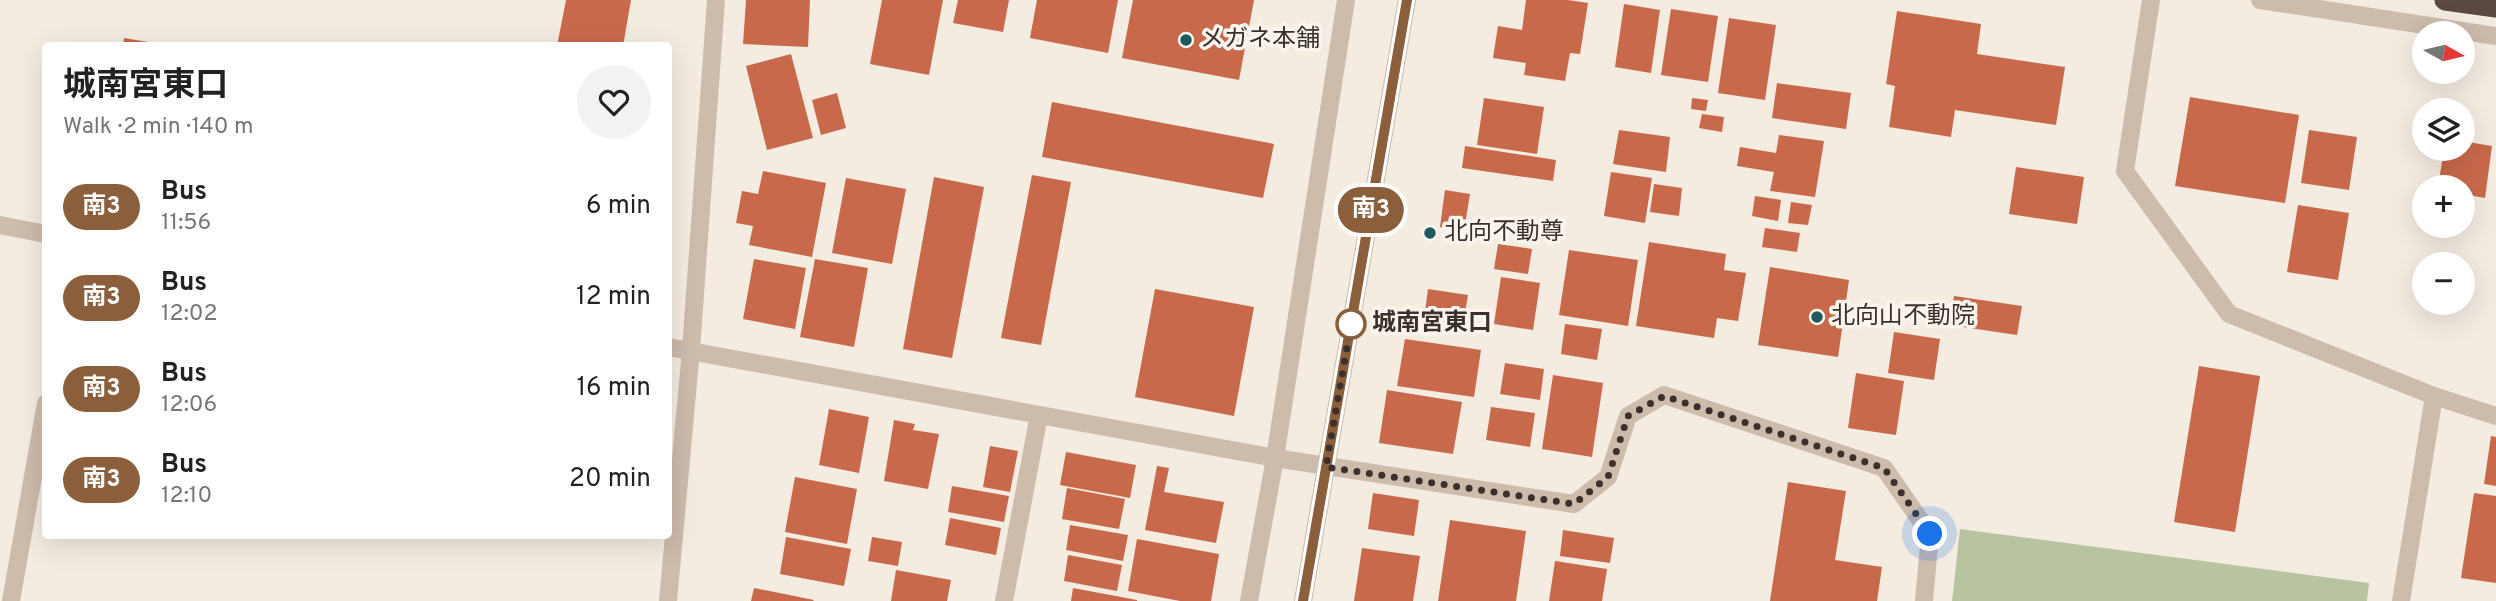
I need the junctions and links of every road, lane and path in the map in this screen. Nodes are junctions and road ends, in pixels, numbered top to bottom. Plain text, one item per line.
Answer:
1 (716, 0) edge
2 (1346, 0) edge
3 (1407, 0) edge
4 (2151, 0) edge
5 (2260, 0) edge
6 (2445, 0) edge
7 (2496, 7) edge
8 (2496, 36) edge
9 (0, 225) edge
10 (42, 233) edge
11 (672, 347) edge
12 (691, 350) junction
13 (2434, 396) junction
14 (1039, 415) junction
15 (2496, 416) edge
16 (42, 426) edge
17 (1275, 458) junction
18 (1326, 467) junction
19 (11, 601) edge
20 (668, 601) edge
21 (1004, 601) edge
22 (1250, 601) edge
23 (1303, 601) edge
24 (1924, 601) edge
25 (2401, 601) edge

1 - 12 street
2 - 17 street
3 - 18 street
4 - 13 street
5 - 8 street
6 - 7 highway
9 - 10 street
11 - 12 street
12 - 14 street
12 - 20 street
13 - 15 street
13 - 25 street
14 - 17 street
14 - 21 street
16 - 19 street
17 - 18 street
17 - 22 street
18 - 23 street
18 - 24 street

